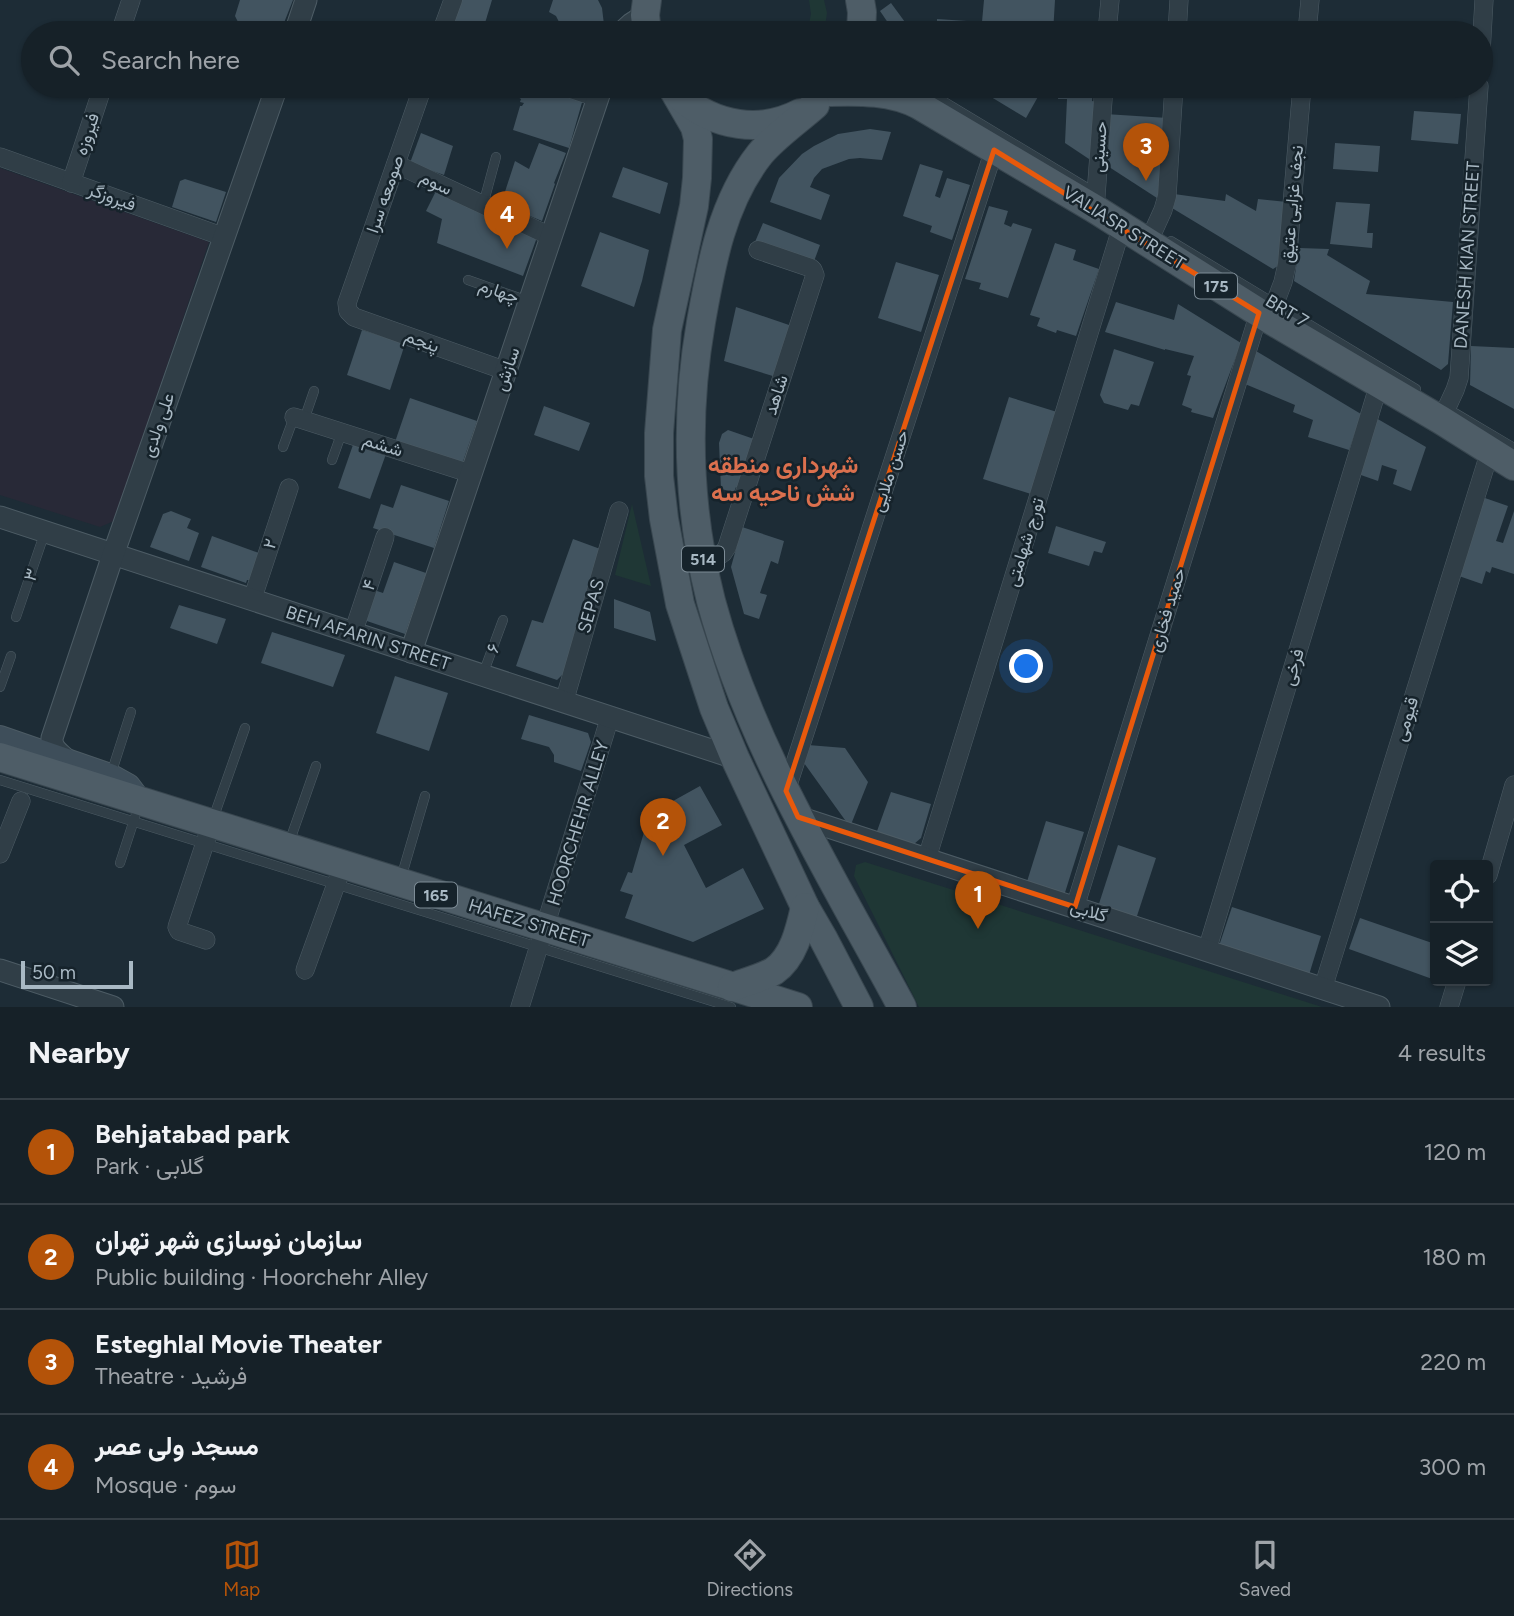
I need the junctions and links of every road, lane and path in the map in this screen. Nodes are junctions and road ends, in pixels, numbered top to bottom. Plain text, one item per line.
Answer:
1 (131, 0) edge
2 (306, 0) edge
3 (453, 0) edge
4 (1110, 0) edge
5 (1179, 0) edge
6 (1310, 0) edge
7 (1484, 0) edge
8 (124, 21) edge
9 (299, 21) edge
10 (446, 21) edge
11 (1108, 21) edge
12 (1178, 21) edge
13 (1308, 21) edge
14 (1483, 21) edge
15 (99, 98) edge
16 (272, 98) edge
17 (419, 98) edge
18 (598, 98) edge
19 (677, 98) edge
20 (683, 98) edge
21 (821, 98) edge
22 (823, 98) edge
23 (898, 98) edge
24 (937, 98) edge
25 (1103, 98) edge
26 (1173, 98) edge
27 (1301, 98) edge
28 (1478, 98) edge
29 (995, 150) junction
30 (0, 157) edge
31 (496, 157) dead end
32 (396, 164) junction
33 (71, 183) junction
34 (1099, 201) junction
35 (483, 205) junction
36 (1142, 231) junction
37 (224, 237) junction
38 (552, 237) junction
39 (758, 250) dead end
40 (468, 280) dead end
41 (530, 302) junction
42 (347, 303) joint
43 (1268, 311) junction
44 (506, 371) junction
45 (1378, 384) junction
46 (314, 391) dead end
47 (1424, 394) dead end
48 (1441, 410) junction
49 (299, 418) junction
50 (342, 432) junction
51 (283, 447) dead end
52 (1502, 449) edge
53 (332, 460) dead end
54 (1514, 466) edge
55 (472, 474) junction
56 (289, 488) dead end
57 (619, 510) dead end
58 (0, 517) edge
59 (46, 532) junction
60 (385, 537) dead end
61 (113, 555) junction
62 (704, 566) junction
63 (252, 600) junction
64 (16, 617) dead end
65 (503, 620) dead end
66 (353, 633) junction
67 (411, 652) junction
68 (11, 656) dead end
69 (483, 676) junction
70 (0, 687) edge
71 (564, 702) junction
72 (131, 712) dead end
73 (610, 717) junction
74 (245, 728) dead end
75 (0, 738) edge
76 (0, 757) edge
77 (735, 758) junction
78 (68, 761) junction
79 (316, 766) dead end
80 (110, 776) junction
81 (0, 780) edge
82 (1514, 785) edge
83 (786, 792) junction
84 (425, 796) dead end
85 (21, 802) dead end
86 (137, 812) junction
87 (802, 825) junction
88 (208, 834) junction
89 (287, 848) junction
90 (0, 854) edge
91 (1492, 860) edge
92 (120, 863) dead end
93 (925, 864) junction
94 (340, 875) junction
95 (400, 883) junction
96 (804, 907) junction
97 (1073, 913) junction
98 (542, 938) junction
99 (206, 940) dead end
100 (1205, 956) junction
101 (0, 970) edge
102 (305, 970) dead end
103 (1455, 986) edge
104 (1321, 993) junction
105 (732, 997) edge
106 (106, 1006) edge
107 (520, 1007) edge
108 (798, 1007) edge
109 (859, 1007) edge
110 (902, 1007) edge
111 (1343, 1007) edge
112 (1379, 1007) edge
113 (1449, 1007) edge

1 - 8 street
2 - 9 street
3 - 10 street
4 - 11 street
5 - 12 street
6 - 13 street
7 - 14 street
15 - 33 street, فیروزه
16 - 37 street, علی ولدی
17 - 32 street, صومعه سرا
18 - 38 street, سازش
19 - 77 main road, 514
20 - 21 main road
22 - 62 main road, 514
23 - 29 main road, VALIASR STREET / 175
24 - 34 lane
25 - 34 street, حسینی
26 - 36 street, تورج شهامتی
27 - 43 street, نجف غزایی عتیق
28 - 48 street, DANESH KIAN STREET
29 - 34 main road, VALIASR STREET / 175
29 - 83 street, حسن ملایی
30 - 33 street, فیروزگر
31 - 35 lane
32 - 35 street, سوم
32 - 42 street, صومعه سرا
33 - 37 street, فیروزگر
34 - 36 main road, VALIASR STREET / 175
35 - 38 street, سوم
36 - 43 main road, VALIASR STREET / 175
36 - 93 street, تورج شهامتی
37 - 61 street, علی ولدی
38 - 41 street, سازش
39 - 62 street, شاهد
40 - 41 lane, چهارم
41 - 44 street, سازش
42 - 44 street, پنجم
43 - 45 main road, VALIASR STREET / 175
43 - 47 lane, BRT 7
43 - 97 street, حمید فخاری
44 - 55 street, سازش
45 - 48 main road, VALIASR STREET / 175
45 - 100 street, فرخی
46 - 49 lane
48 - 52 main road, VALIASR STREET / 175
49 - 50 street, ششم
49 - 51 lane
50 - 53 lane
50 - 55 street, ششم
52 - 54 main road, VALIASR STREET / 175
52 - 104 street, قیومی
55 - 67 street, سازش
56 - 63 street, ۲
57 - 71 street, SEPAS
58 - 59 street, BEH AFARIN STREET
59 - 61 street, BEH AFARIN STREET
59 - 64 lane, ۳
60 - 66 street, ۴
61 - 63 street, BEH AFARIN STREET
61 - 78 street, علی ولدی
62 - 83 main road, 514
63 - 66 street, BEH AFARIN STREET
65 - 69 lane, ۶
66 - 67 street, BEH AFARIN STREET
67 - 69 street, BEH AFARIN STREET
68 - 70 lane
69 - 71 street, BEH AFARIN STREET
71 - 73 street, BEH AFARIN STREET
72 - 80 lane
73 - 77 street, BEH AFARIN STREET
73 - 98 street, HOORCHEHR ALLEY
74 - 88 lane
75 - 78 main road, HAFEZ STREET / 165
76 - 86 main road, HAFEZ STREET / 165
77 - 96 main road, 514
78 - 80 main road, HAFEZ STREET / 165
79 - 89 lane
80 - 86 main road, HAFEZ STREET / 165
81 - 86 lane
82 - 91 street
83 - 87 main road, 514
84 - 95 lane
85 - 90 street
86 - 88 main road, HAFEZ STREET / 165
86 - 92 lane
87 - 93 street, گلابی
87 - 110 main road, 514
88 - 89 main road, HAFEZ STREET / 165
88 - 94 lane
88 - 99 street
89 - 94 main road, HAFEZ STREET / 165
93 - 97 street, گلابی
94 - 95 main road, HAFEZ STREET / 165
94 - 98 lane
94 - 102 street
95 - 98 main road, HAFEZ STREET / 165
96 - 105 main road
96 - 109 main road, 514
97 - 100 street, گلابی
98 - 105 main road, HAFEZ STREET / 165
98 - 107 street, HOORCHEHR ALLEY
100 - 104 street, گلابی
101 - 106 street
103 - 113 street
104 - 111 street, گلابی
104 - 112 street, گلابی
105 - 108 main road, HAFEZ STREET / 165

